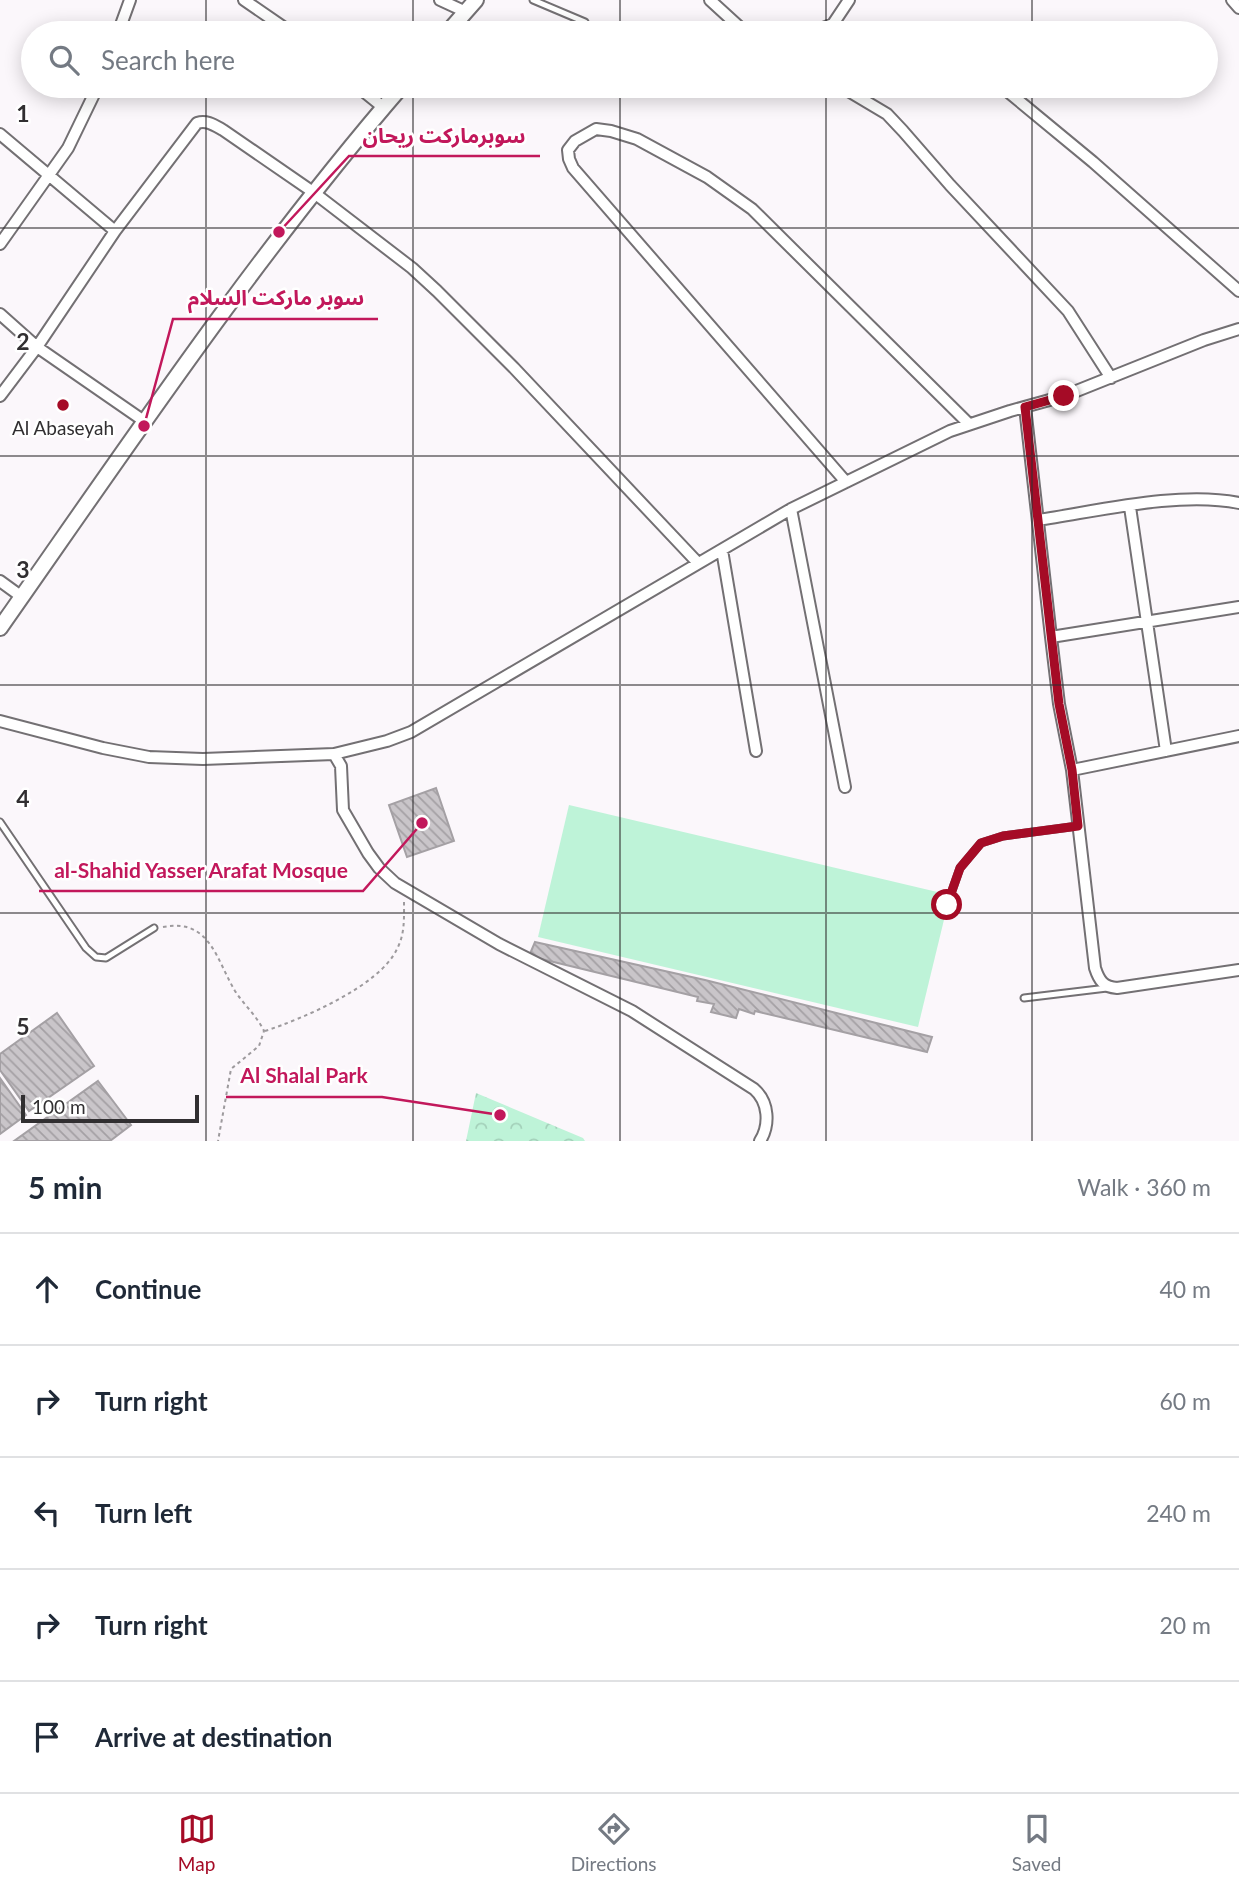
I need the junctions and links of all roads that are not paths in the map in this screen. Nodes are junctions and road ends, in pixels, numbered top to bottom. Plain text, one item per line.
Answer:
1 (130, 0) edge
2 (244, 0) edge
3 (440, 0) edge
4 (476, 0) edge
5 (533, 0) edge
6 (710, 0) edge
7 (849, 0) edge
8 (1231, 0) edge
9 (1239, 8) edge
10 (466, 12) junction
11 (122, 21) edge
12 (275, 21) edge
13 (458, 21) edge
14 (583, 21) edge
15 (733, 21) edge
16 (834, 21) edge
17 (92, 98) edge
18 (372, 98) edge
19 (391, 98) edge
20 (860, 98) edge
21 (1016, 98) edge
22 (383, 107) junction
23 (0, 134) edge
24 (48, 176) junction
25 (313, 192) junction
26 (116, 231) junction
27 (0, 244) edge
28 (1239, 291) edge
29 (0, 314) edge
30 (1239, 329) edge
31 (37, 347) junction
32 (1111, 378) junction
33 (0, 396) edge
34 (1025, 407) junction
35 (144, 421) junction
36 (969, 425) junction
37 (846, 482) junction
38 (1239, 503) edge
39 (1130, 507) junction
40 (791, 509) junction
41 (1038, 520) junction
42 (722, 550) junction
43 (698, 563) junction
44 (0, 581) edge
45 (22, 597) junction
46 (1239, 607) edge
47 (1147, 622) junction
48 (0, 628) edge
49 (1051, 637) junction
50 (0, 721) edge
51 (1239, 736) edge
52 (756, 751) dead end
53 (1166, 751) junction
54 (334, 754) junction
55 (1072, 770) junction
56 (845, 787) dead end
57 (0, 822) edge
58 (1078, 826) junction
59 (947, 905) dead end
60 (154, 928) road end
61 (1239, 970) edge
62 (1110, 988) junction
63 (1024, 998) dead end
64 (761, 1141) edge

1 - 11 street
2 - 12 street
3 - 10 street
4 - 10 street
5 - 14 lane
6 - 15 street
7 - 16 street
8 - 9 street
10 - 13 street
17 - 24 street
18 - 22 street
19 - 22 street
20 - 32 street
21 - 28 street
22 - 25 street
23 - 24 street
24 - 26 street
24 - 27 street
25 - 26 street
25 - 35 street
25 - 43 street
26 - 31 street
29 - 31 street
30 - 32 street
31 - 33 street
31 - 35 street
32 - 34 street
34 - 36 street
34 - 41 street
35 - 45 street
36 - 37 street
36 - 37 street
37 - 40 street
38 - 39 street
39 - 41 street
39 - 47 street
40 - 42 street
40 - 56 street
41 - 49 street
42 - 43 street
42 - 52 street
43 - 54 street
44 - 45 street
45 - 48 street
46 - 47 street
47 - 49 street
47 - 53 street
49 - 55 street
50 - 54 street
51 - 53 street
53 - 55 street
54 - 64 street
55 - 58 street
57 - 60 lane
58 - 59 lane
58 - 62 street
61 - 62 street
62 - 63 lane

